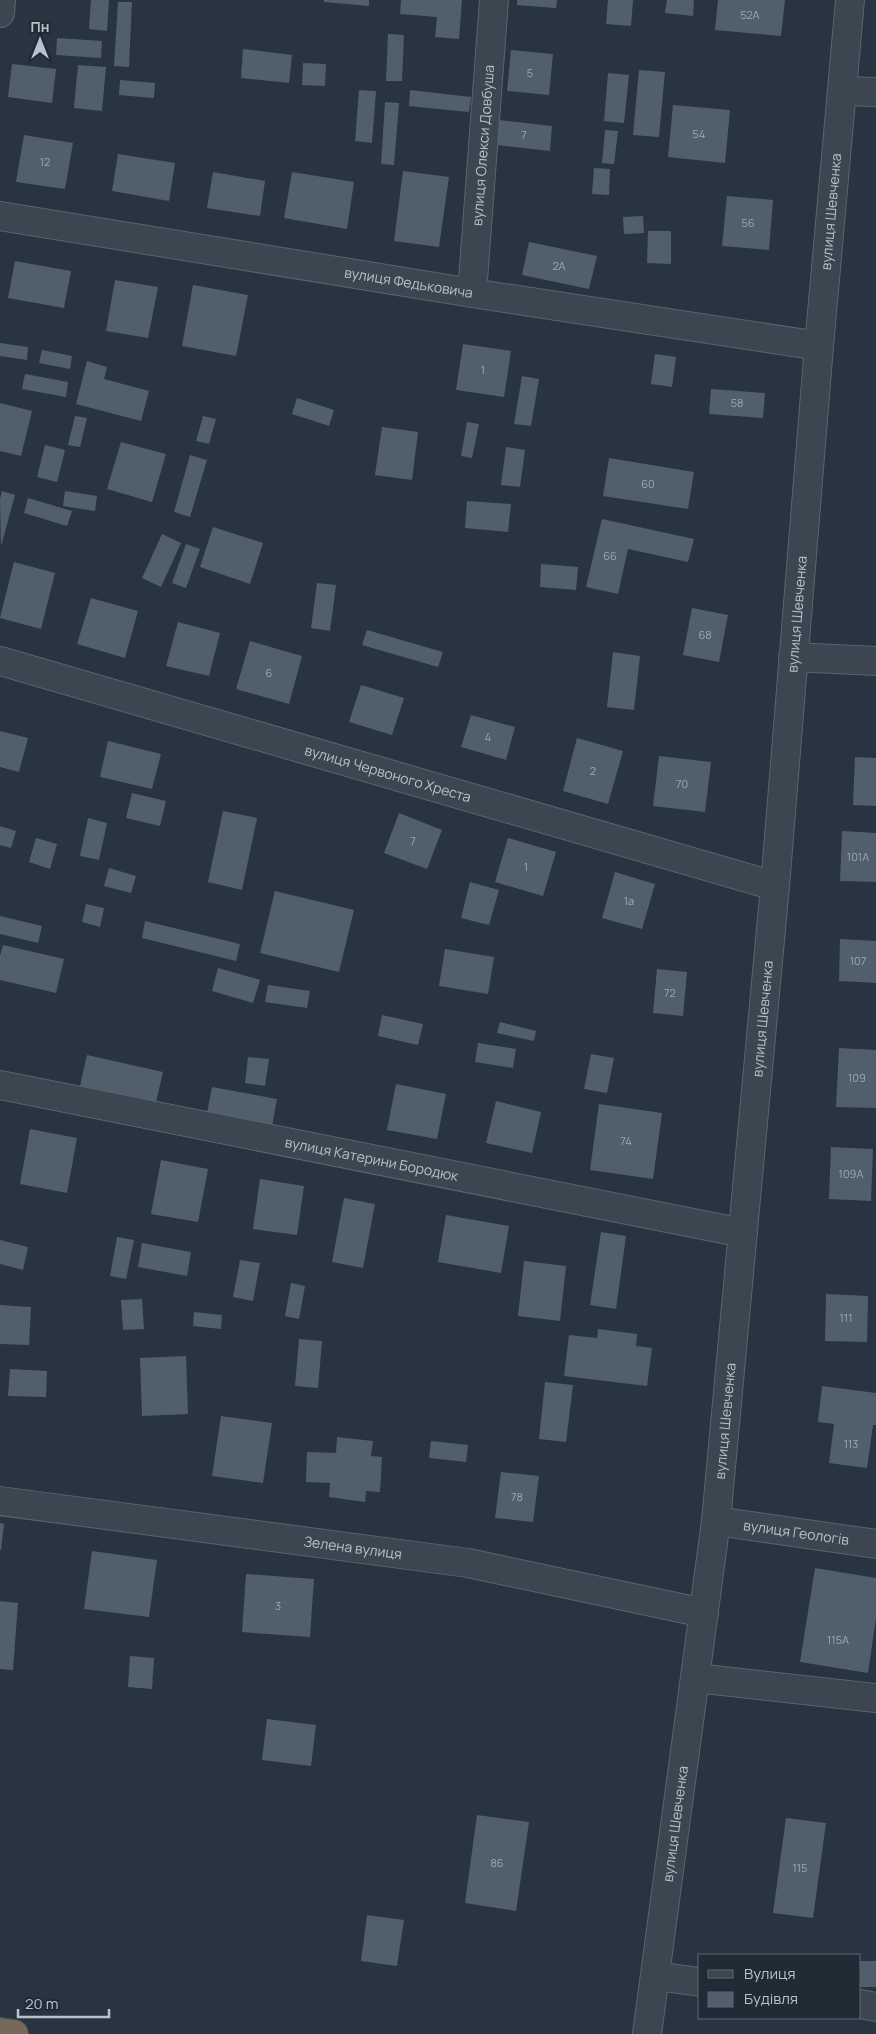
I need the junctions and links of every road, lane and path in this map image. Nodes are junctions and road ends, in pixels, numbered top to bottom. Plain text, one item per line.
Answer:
1 (1, 0) edge
2 (494, 0) edge
3 (850, 0) edge
4 (0, 13) edge
5 (843, 91) junction
6 (876, 92) edge
7 (0, 216) edge
8 (472, 293) junction
9 (818, 346) junction
10 (793, 658) junction
11 (0, 661) edge
12 (876, 661) edge
13 (775, 886) junction
14 (0, 1085) edge
15 (744, 1233) junction
16 (0, 1501) edge
17 (716, 1521) junction
18 (876, 1544) edge
19 (704, 1613) junction
20 (696, 1678) junction
21 (876, 1698) edge
22 (656, 1976) junction
23 (698, 1982) edge
24 (861, 2004) edge
25 (876, 2007) edge
26 (0, 2032) edge
27 (14, 2034) edge
28 (646, 2034) edge

1 - 4 street
2 - 8 street, вулиця Олекси Довбуша
3 - 5 street, вулиця Шевченка
5 - 6 street
5 - 9 street, вулиця Шевченка
7 - 8 street, вулиця Федьковича
8 - 9 street, вулиця Федьковича
9 - 10 street, вулиця Шевченка
10 - 12 street
10 - 13 street, вулиця Шевченка
11 - 13 street, вулиця Червоного Хреста
13 - 15 street, вулиця Шевченка
14 - 15 street, вулиця Катерини Бородюк
15 - 17 street, вулиця Шевченка
16 - 19 street, Зелена вулиця
17 - 18 street, вулиця Геологів
17 - 19 street, вулиця Шевченка
19 - 20 street, вулиця Шевченка
20 - 21 street
20 - 22 street, вулиця Шевченка
22 - 23 street
22 - 28 street, вулиця Шевченка
24 - 25 street
26 - 27 highway

